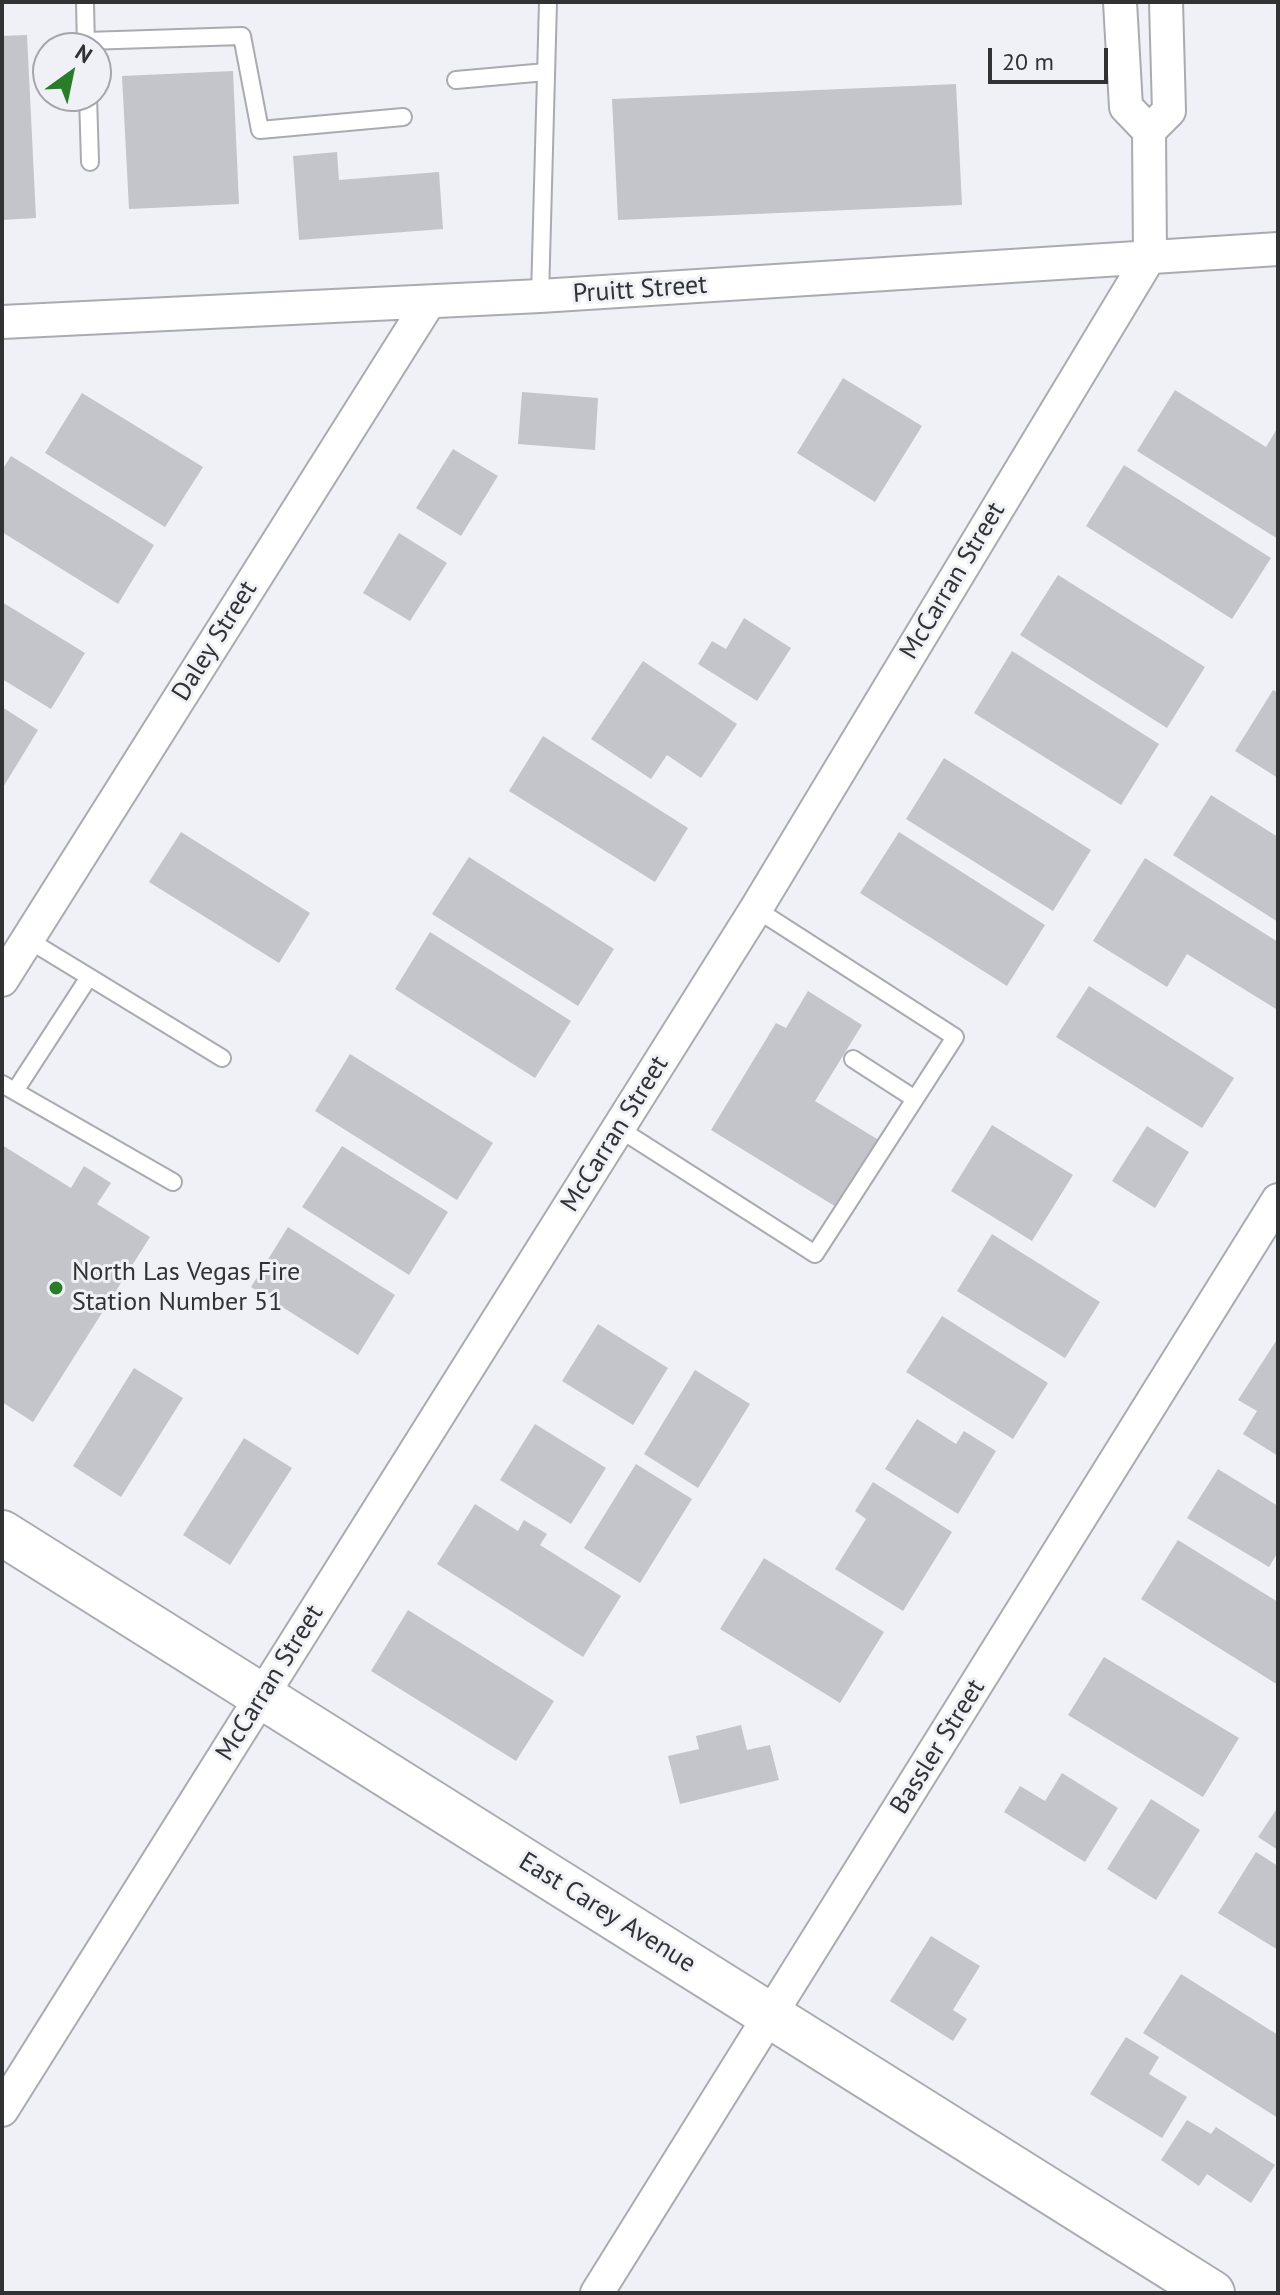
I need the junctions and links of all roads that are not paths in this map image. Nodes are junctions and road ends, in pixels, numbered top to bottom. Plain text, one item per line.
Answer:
1 (85, 2) edge
2 (548, 2) edge
3 (1120, 2) edge
4 (1166, 2) edge
5 (86, 32) edge
6 (112, 44) edge
7 (546, 72) junction
8 (456, 80) dead end
9 (88, 112) edge
10 (403, 117) dead end
11 (1149, 131) junction
12 (90, 162) dead end
13 (1278, 249) edge
14 (1150, 256) junction
15 (540, 296) junction
16 (429, 302) junction
17 (2, 322) edge
18 (756, 909) junction
19 (27, 939) junction
20 (89, 977) junction
21 (2, 980) edge
22 (222, 1058) dead end
23 (853, 1059) dead end
24 (9, 1088) edge
25 (915, 1099) junction
26 (618, 1128) junction
27 (173, 1182) dead end
28 (1278, 1200) edge
29 (2, 1533) edge
30 (262, 1696) junction
31 (770, 2015) junction
32 (2, 2110) edge
33 (597, 2293) edge
34 (1212, 2293) edge

1 - 5 lane
2 - 7 lane
3 - 11 street
4 - 11 street
6 - 10 lane
7 - 8 lane
7 - 15 lane
9 - 12 lane
11 - 14 street
13 - 14 street, Pruitt Street
14 - 15 street, Pruitt Street
14 - 18 street, McCarran Street
15 - 16 street, Pruitt Street
16 - 17 street, Pruitt Street
16 - 19 street, Daley Street
18 - 25 lane
18 - 26 street, McCarran Street
19 - 20 lane
19 - 21 street, Daley Street
20 - 22 lane
20 - 24 lane
23 - 25 lane
24 - 27 lane
25 - 26 lane
26 - 30 street, McCarran Street
28 - 31 street, Bassler Street
29 - 30 main road, East Carey Avenue
30 - 31 main road, East Carey Avenue
30 - 32 street, McCarran Street
31 - 33 street, Bassler Street
31 - 34 main road, East Carey Avenue

